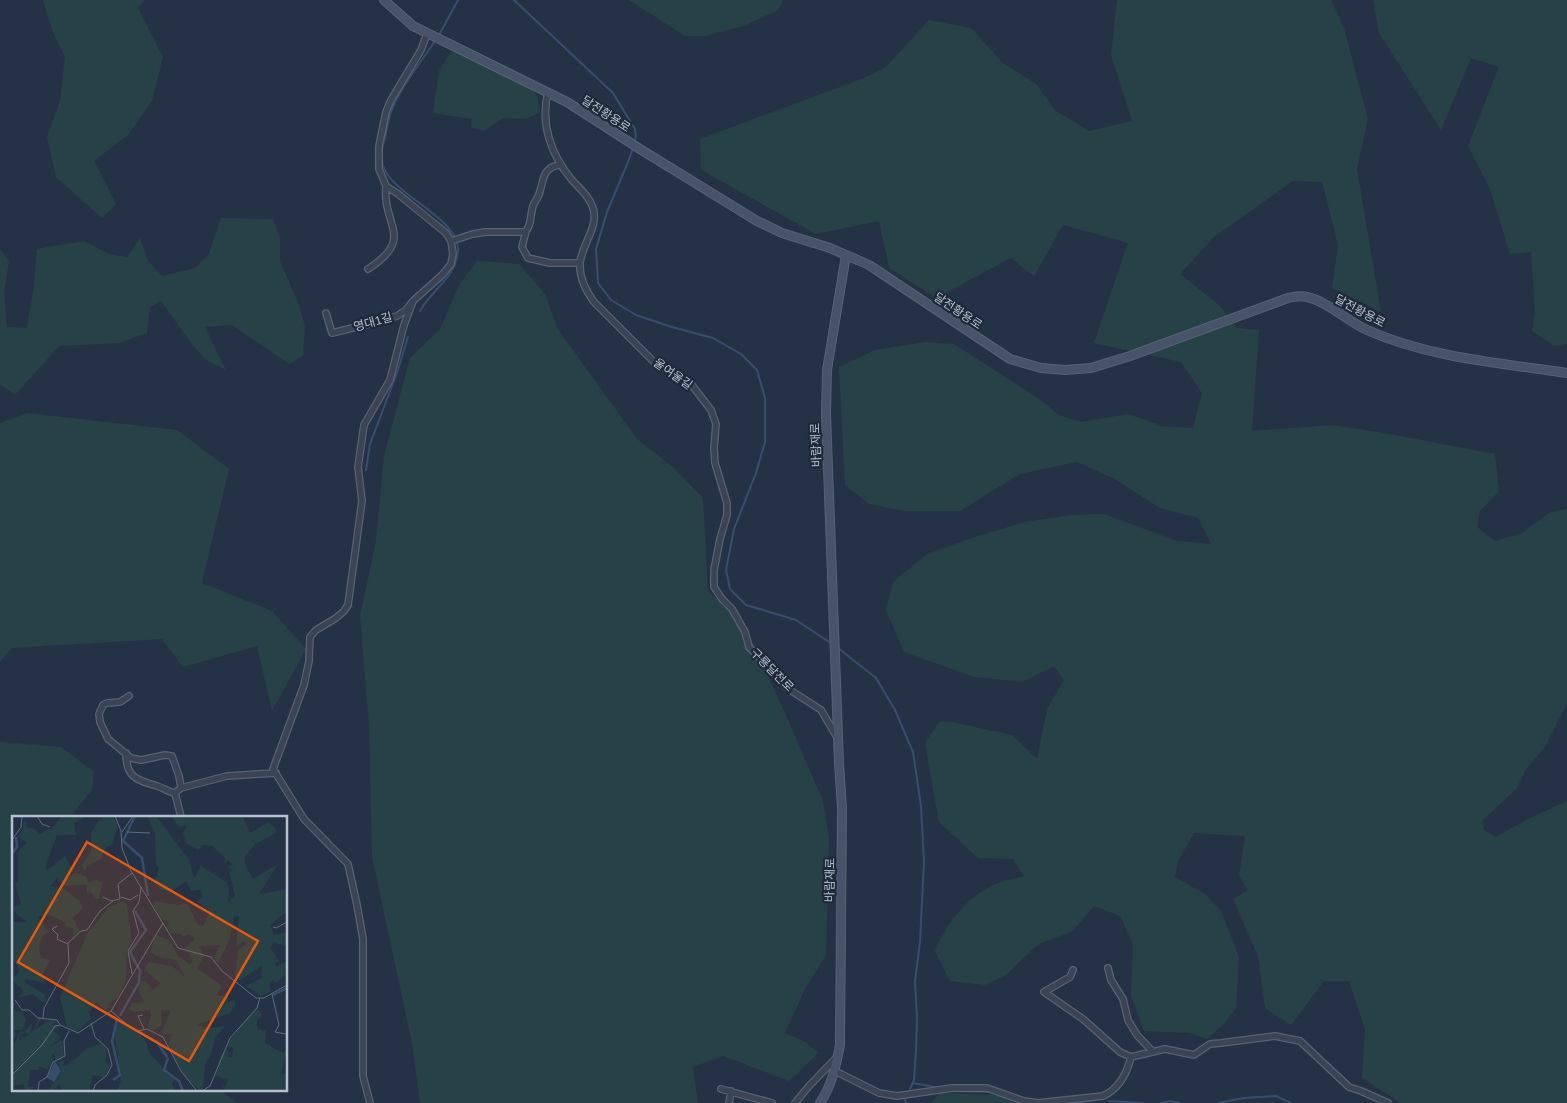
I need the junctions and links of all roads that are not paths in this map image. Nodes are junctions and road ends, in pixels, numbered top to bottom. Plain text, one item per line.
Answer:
1 (384, 0) edge
2 (430, 35) junction
3 (548, 92) junction
4 (559, 165) junction
5 (386, 186) junction
6 (526, 231) junction
7 (452, 241) junction
8 (846, 255) junction
9 (580, 262) junction
10 (368, 269) dead end
11 (412, 301) junction
12 (326, 313) dead end
13 (1567, 374) edge
14 (727, 504) joint
15 (129, 696) dead end
16 (838, 740) junction
17 (126, 753) junction
18 (276, 773) junction
19 (181, 788) junction
20 (175, 793) junction
21 (181, 816) edge
22 (1108, 968) dead end
23 (1073, 970) dead end
24 (1152, 1051) junction
25 (838, 1056) junction
26 (1131, 1057) junction
27 (835, 1071) junction
28 (721, 1089) dead end
29 (731, 1092) junction
30 (370, 1103) edge
31 (729, 1103) edge
32 (772, 1103) edge
33 (795, 1103) edge
34 (820, 1103) edge
35 (1388, 1103) edge

1 - 2 main road, 달전황용로
2 - 3 main road, 달전황용로
2 - 5 street
3 - 4 street, 울여울길
3 - 8 main road, 달전황용로
4 - 6 street
4 - 9 street, 울여울길
5 - 7 street
5 - 10 street
6 - 7 street
6 - 9 street
7 - 11 street, 영대1길
8 - 13 main road, 달전황용로
8 - 16 main road, 바람재로
9 - 14 street, 울여울길
11 - 12 street, 영대1길
11 - 18 street
14 - 16 street, 구룡달전로
15 - 17 street
16 - 25 main road, 바람재로
17 - 19 street
17 - 20 street
18 - 19 street
18 - 30 street
19 - 20 street
20 - 21 street
22 - 24 street
23 - 26 street
24 - 26 street
24 - 35 street
25 - 27 main road, 바람재로
25 - 33 street
26 - 27 street
27 - 34 main road, 바람재로
28 - 29 street
29 - 31 street
29 - 32 street

